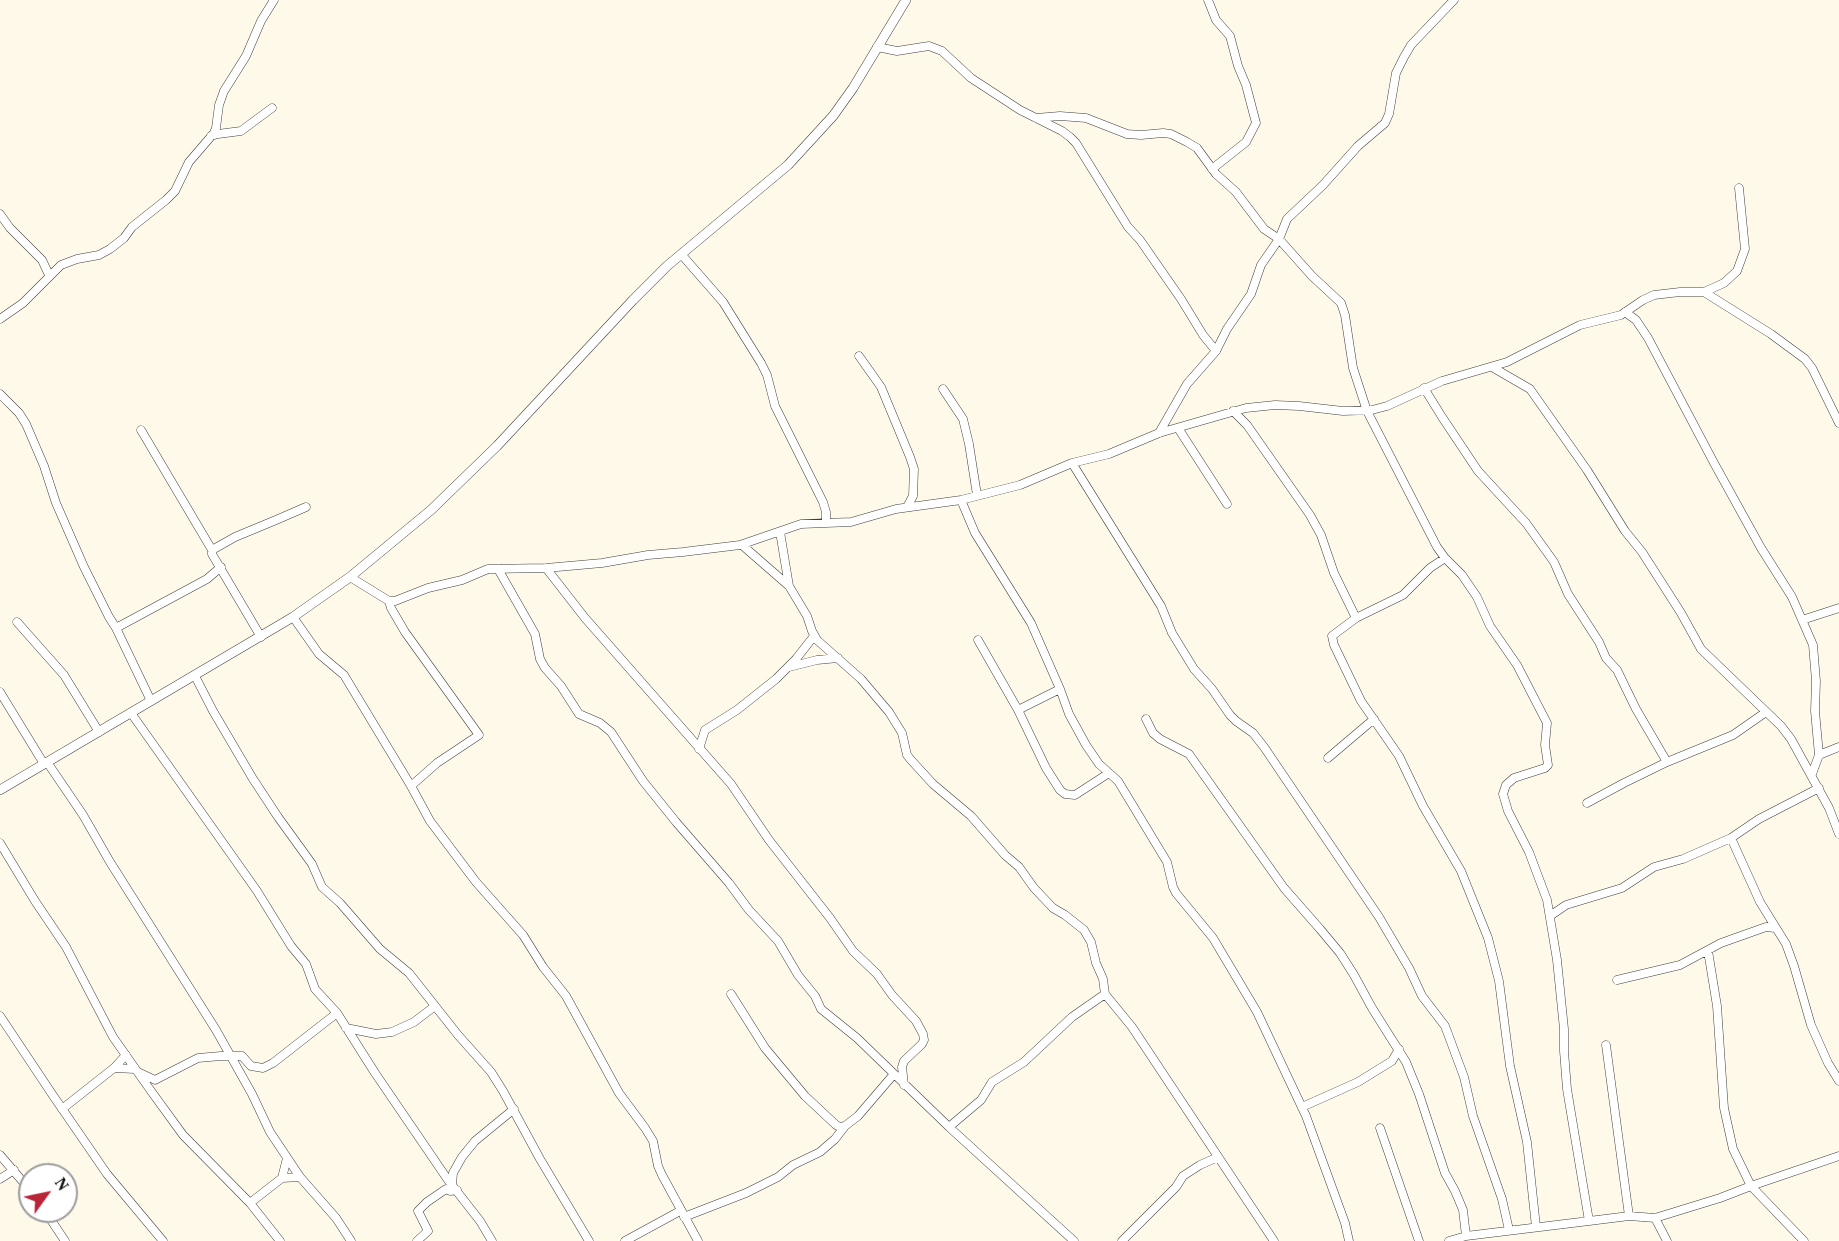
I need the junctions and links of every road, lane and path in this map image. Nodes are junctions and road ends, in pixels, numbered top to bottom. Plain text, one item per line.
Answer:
1 (274, 0) edge
2 (906, 0) edge
3 (1208, 0) edge
4 (1454, 0) edge
5 (877, 47) junction
6 (273, 108) dead end
7 (1036, 118) junction
8 (211, 136) junction
9 (1212, 169) junction
10 (1739, 188) dead end
11 (0, 214) edge
12 (1279, 239) junction
13 (681, 254) junction
14 (42, 260) junction
15 (57, 269) junction
16 (50, 275) junction
17 (1704, 292) junction
18 (1625, 312) junction
19 (0, 320) edge
20 (1216, 351) junction
21 (859, 356) dead end
22 (1492, 368) junction
23 (943, 388) dead end
24 (1425, 388) junction
25 (0, 394) edge
26 (1233, 411) junction
27 (1367, 411) junction
28 (1839, 423) edge
29 (1178, 428) junction
30 (141, 430) dead end
31 (1159, 433) junction
32 (1072, 463) junction
33 (977, 495) junction
34 (913, 496) junction
35 (961, 500) junction
36 (1227, 504) dead end
37 (920, 505) junction
38 (306, 507) dead end
39 (907, 507) junction
40 (826, 523) junction
41 (780, 532) junction
42 (742, 545) junction
43 (212, 550) junction
44 (1445, 558) junction
45 (221, 567) junction
46 (546, 568) junction
47 (498, 569) junction
48 (350, 577) junction
49 (789, 586) junction
50 (389, 601) junction
51 (1839, 608) edge
52 (293, 617) junction
53 (1356, 618) junction
54 (1802, 620) junction
55 (17, 622) dead end
56 (116, 628) junction
57 (814, 636) junction
58 (261, 637) junction
59 (978, 640) dead end
60 (837, 658) junction
61 (787, 668) junction
62 (195, 676) junction
63 (1060, 689) junction
64 (0, 692) edge
65 (151, 701) junction
66 (1018, 710) junction
67 (1767, 712) junction
68 (130, 713) junction
69 (1146, 719) dead end
70 (1374, 719) junction
71 (99, 732) junction
72 (1839, 747) edge
73 (699, 749) junction
74 (1819, 755) junction
75 (1328, 758) dead end
76 (1667, 762) junction
77 (46, 763) junction
78 (1109, 773) junction
79 (1812, 774) junction
80 (411, 786) junction
81 (1819, 788) junction
82 (0, 790) edge
83 (1587, 803) dead end
84 (1839, 834) edge
85 (1731, 838) junction
86 (0, 843) edge
87 (1550, 916) junction
88 (1768, 916) junction
89 (1766, 927) junction
90 (1775, 928) junction
91 (1708, 951) junction
92 (1617, 980) dead end
93 (731, 994) dead end
94 (1106, 994) junction
95 (435, 1006) junction
96 (337, 1014) junction
97 (0, 1016) edge
98 (346, 1028) junction
99 (225, 1045) junction
100 (1606, 1045) dead end
101 (1399, 1049) junction
102 (126, 1055) junction
103 (221, 1056) junction
104 (232, 1057) junction
105 (1392, 1061) junction
106 (1406, 1062) junction
107 (114, 1068) junction
108 (137, 1071) junction
109 (894, 1074) junction
110 (1839, 1081) edge
111 (904, 1085) junction
112 (1302, 1107) junction
113 (62, 1109) junction
114 (514, 1110) junction
115 (836, 1125) junction
116 (845, 1126) junction
117 (949, 1127) junction
118 (1380, 1128) dead end
119 (837, 1136) junction
120 (0, 1155) edge
121 (1839, 1156) edge
122 (1218, 1157) junction
123 (287, 1158) junction
124 (14, 1170) junction
125 (18, 1175) edge
126 (300, 1177) junction
127 (282, 1178) junction
128 (0, 1179) edge
129 (451, 1186) junction
130 (1752, 1186) junction
131 (250, 1203) junction
132 (682, 1214) junction
133 (1629, 1216) junction
134 (1655, 1218) junction
135 (1589, 1221) junction
136 (53, 1223) edge
137 (1536, 1227) junction
138 (1509, 1230) junction
139 (1466, 1236) junction
140 (65, 1241) edge
141 (163, 1241) edge
142 (280, 1241) edge
143 (351, 1241) edge
144 (417, 1241) edge
145 (492, 1241) edge
146 (590, 1241) edge
147 (625, 1241) edge
148 (698, 1241) edge
149 (1074, 1241) edge
150 (1122, 1241) edge
151 (1274, 1241) edge
152 (1349, 1241) edge
153 (1419, 1241) edge
154 (1449, 1241) edge
155 (1667, 1241) edge
156 (1804, 1241) edge

1 - 8 street
2 - 5 street
3 - 9 street
4 - 12 street
5 - 7 street
5 - 13 street
6 - 8 street
7 - 9 street
7 - 20 street
8 - 15 street
9 - 12 street
10 - 17 street
11 - 14 street
12 - 20 street
12 - 27 street
13 - 40 street
13 - 48 street
14 - 15 street
14 - 16 street
15 - 16 street
16 - 19 street
17 - 18 street
17 - 28 street
18 - 22 street
18 - 54 street
20 - 31 street
21 - 34 street
22 - 24 street
22 - 67 street
23 - 33 street
24 - 27 street
24 - 76 street
25 - 56 street
26 - 27 street
26 - 29 street
26 - 53 street
27 - 44 street
29 - 31 street
29 - 36 street
30 - 43 street
31 - 32 street
32 - 33 street
32 - 138 street
33 - 35 street
34 - 37 street
34 - 39 street
35 - 37 street
35 - 63 street
37 - 39 street
38 - 43 street
39 - 40 street
40 - 41 street
41 - 42 street
41 - 49 street
42 - 46 street
42 - 49 street
43 - 45 street
44 - 53 street
44 - 87 street
45 - 56 street
45 - 58 street
46 - 47 street
46 - 73 street
47 - 50 street
47 - 109 street
48 - 50 street
48 - 52 street
49 - 57 street
50 - 80 street
51 - 54 street
52 - 58 street
52 - 80 street
53 - 70 street
54 - 74 street
55 - 71 street
56 - 65 street
57 - 60 street
57 - 61 street
58 - 62 street
59 - 66 street
60 - 61 street
60 - 94 street
61 - 73 street
62 - 65 street
62 - 95 street
63 - 66 street
63 - 78 street
64 - 77 street
65 - 68 street
66 - 78 street
67 - 76 street
67 - 79 street
68 - 71 street
68 - 96 street
69 - 101 street
70 - 75 street
70 - 137 street
71 - 77 street
72 - 74 street
73 - 111 street
74 - 79 street
76 - 83 street
77 - 82 street
77 - 99 street
78 - 112 street
79 - 81 street
80 - 132 street
81 - 84 street
81 - 85 street
85 - 87 street
85 - 88 street
86 - 102 street
87 - 135 street
88 - 89 street
88 - 90 street
89 - 90 street
89 - 91 street
90 - 110 street
91 - 92 street
91 - 130 street
93 - 115 street
94 - 117 street
94 - 122 street
95 - 98 street
95 - 114 street
96 - 98 street
96 - 104 street
97 - 113 street
98 - 129 street
99 - 103 street
99 - 104 street
100 - 133 street
101 - 105 street
101 - 106 street
102 - 107 street
102 - 108 street
103 - 104 street
103 - 108 street
104 - 123 street
105 - 106 street
105 - 112 street
106 - 139 street
107 - 108 street
107 - 113 street
108 - 131 street
109 - 111 street
109 - 116 street
111 - 117 street
112 - 152 street
113 - 141 street
114 - 129 street
114 - 146 street
115 - 116 street
115 - 119 street
116 - 119 street
117 - 149 street
118 - 153 street
119 - 132 street
120 - 124 street
121 - 130 street
122 - 150 street
122 - 151 street
123 - 126 street
123 - 127 street
124 - 125 street
124 - 128 street
126 - 127 street
126 - 143 street
127 - 131 street
129 - 144 street
129 - 145 street
130 - 134 street
130 - 156 street
131 - 142 street
132 - 147 street
132 - 148 street
133 - 134 street
133 - 135 street
134 - 155 street
135 - 137 street
136 - 140 street
137 - 138 street
138 - 139 street
139 - 154 street

